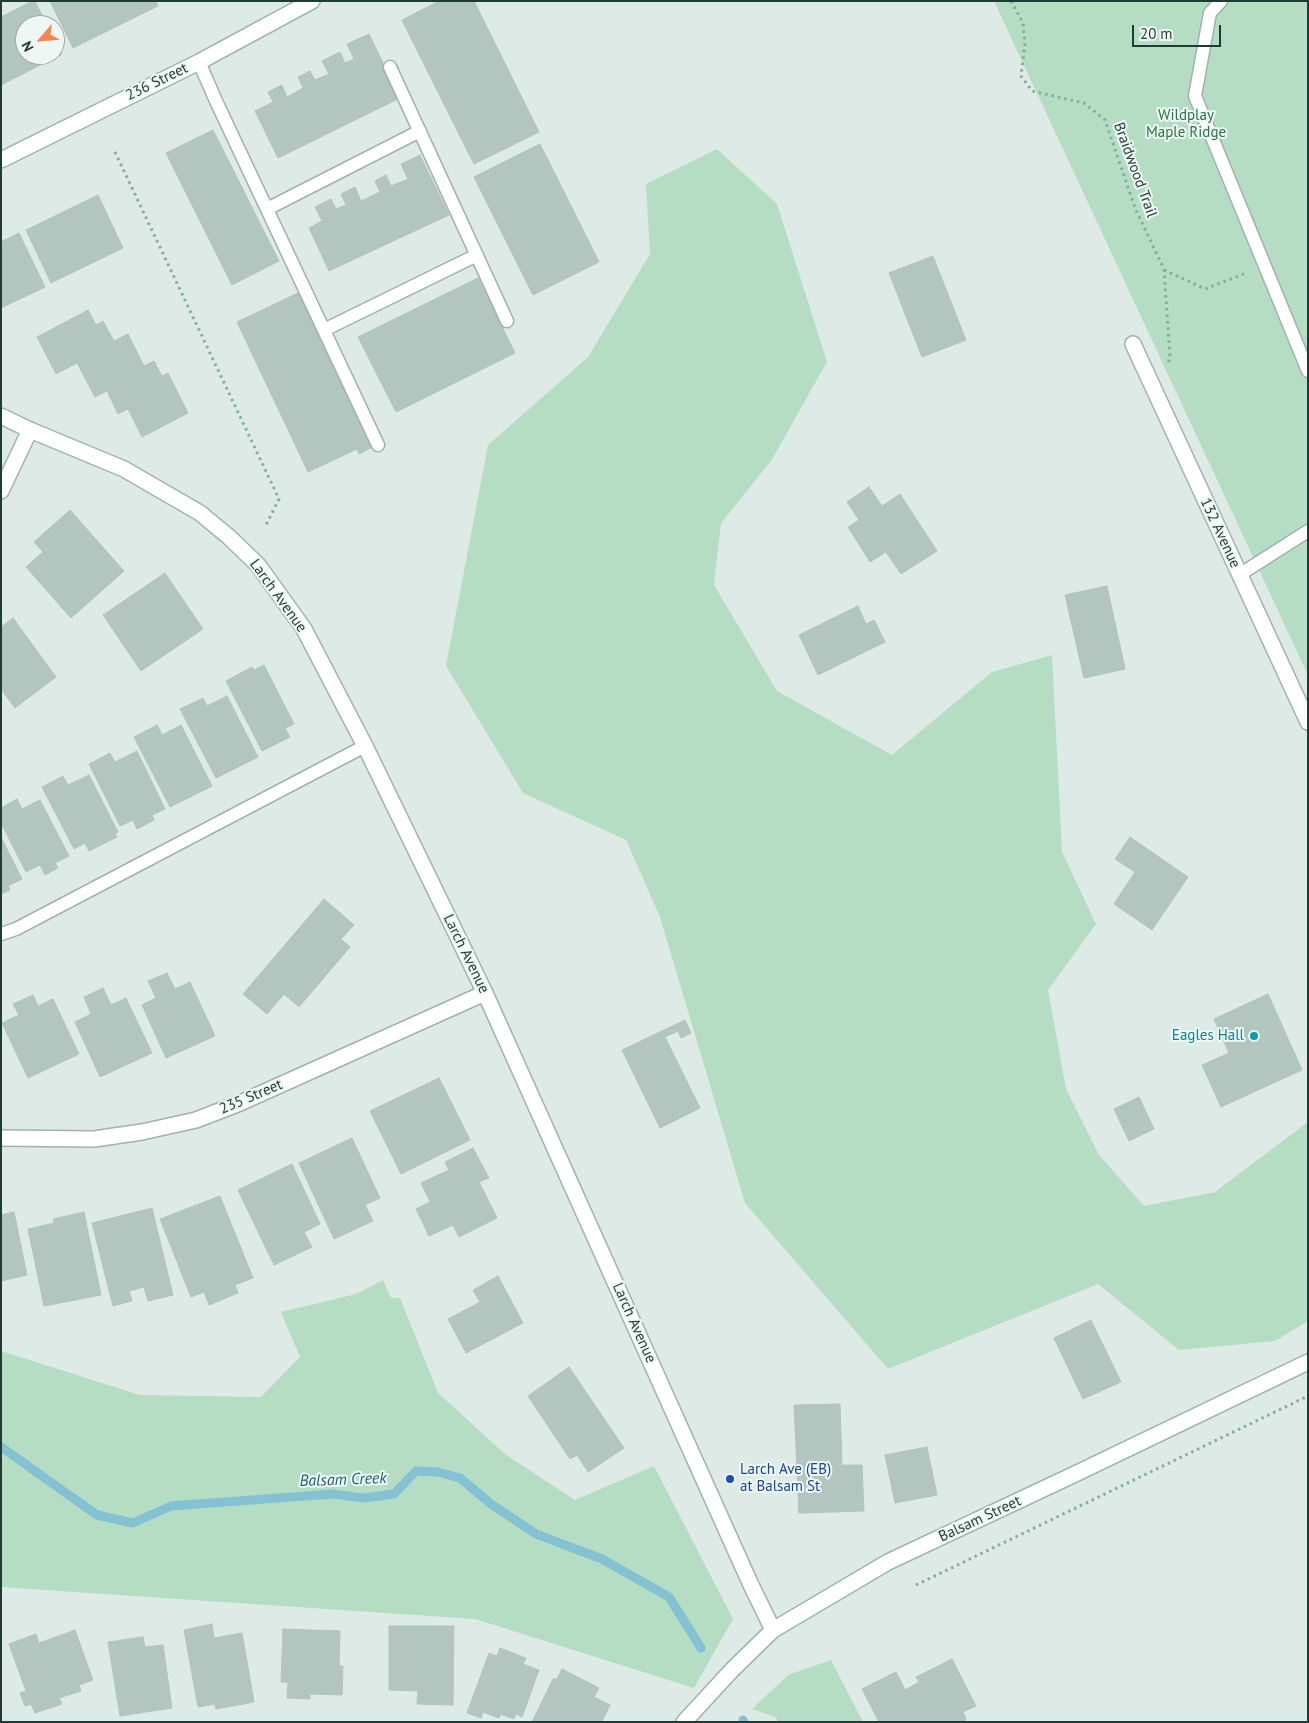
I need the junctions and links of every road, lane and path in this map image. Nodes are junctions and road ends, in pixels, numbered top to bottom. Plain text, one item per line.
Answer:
1 (1011, 1) edge
2 (1221, 1) edge
3 (310, 2) edge
4 (199, 62) junction
5 (390, 67) dead end
6 (420, 131) junction
7 (115, 152) dead end
8 (1, 160) edge
9 (267, 209) junction
10 (477, 255) junction
11 (1264, 266) junction
12 (1164, 270) junction
13 (507, 321) dead end
14 (324, 330) junction
15 (1133, 344) dead end
16 (1308, 371) edge
17 (1158, 399) junction
18 (1, 416) edge
19 (30, 430) junction
20 (378, 444) dead end
21 (1, 491) edge
22 (266, 525) dead end
23 (1308, 531) edge
24 (1239, 575) junction
25 (1308, 722) edge
26 (365, 746) junction
27 (1, 934) edge
28 (485, 993) junction
29 (1, 1138) edge
30 (1308, 1362) edge
31 (1308, 1396) edge
32 (916, 1585) dead end
33 (774, 1630) junction
34 (684, 1722) edge

1 - 12 path, Braidwood Trail
2 - 11 lane
3 - 4 street, 236 Street
4 - 8 street, 236 Street
4 - 9 lane
5 - 6 lane
6 - 9 lane
6 - 10 lane
7 - 22 path
9 - 14 lane
10 - 13 lane
10 - 14 lane
11 - 12 path
11 - 16 lane
12 - 17 path, Braidwood Trail
14 - 20 lane
15 - 17 street, 132 Avenue
17 - 24 street, 132 Avenue
18 - 19 street, Larch Avenue
19 - 21 street
19 - 26 street, Larch Avenue
23 - 24 lane
24 - 25 street, 132 Avenue
26 - 27 lane
26 - 28 street, Larch Avenue
28 - 29 street, 235 Street
28 - 33 street, Larch Avenue
30 - 33 street, Balsam Street
31 - 32 path
33 - 34 street, Balsam Street

